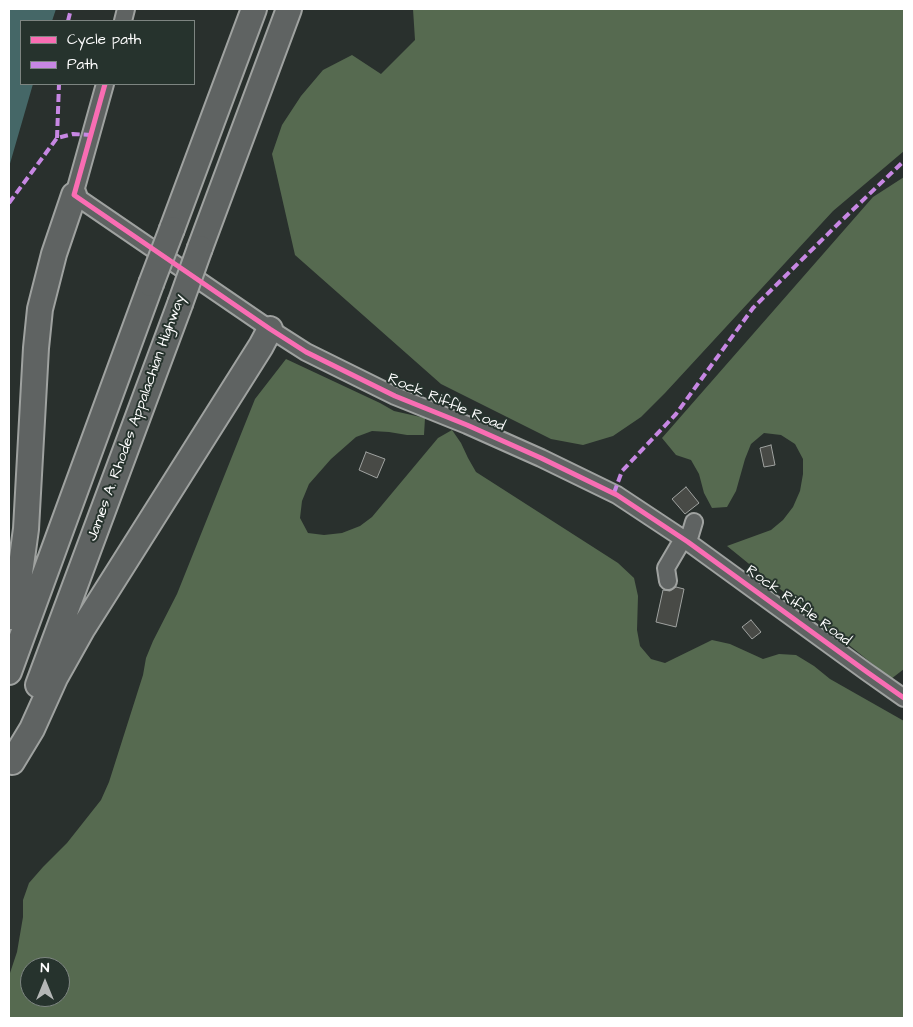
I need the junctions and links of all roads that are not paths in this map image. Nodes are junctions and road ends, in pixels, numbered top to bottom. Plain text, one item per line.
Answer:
1 (254, 9) edge
2 (289, 9) edge
3 (105, 85) edge
4 (74, 195) junction
5 (270, 330) junction
6 (694, 522) dead end
7 (685, 541) junction
8 (668, 581) dead end
9 (9, 617) edge
10 (9, 672) edge
11 (904, 698) edge
12 (11, 767) edge

1 - 10 highway, bridge
2 - 12 highway, James A. Rhodes Appalachian Highway, bridge
3 - 4 street
4 - 5 street, Rock Riffle Road
4 - 9 highway
5 - 7 street, Rock Riffle Road
5 - 12 highway
6 - 7 street
7 - 8 street
7 - 11 street, Rock Riffle Road

